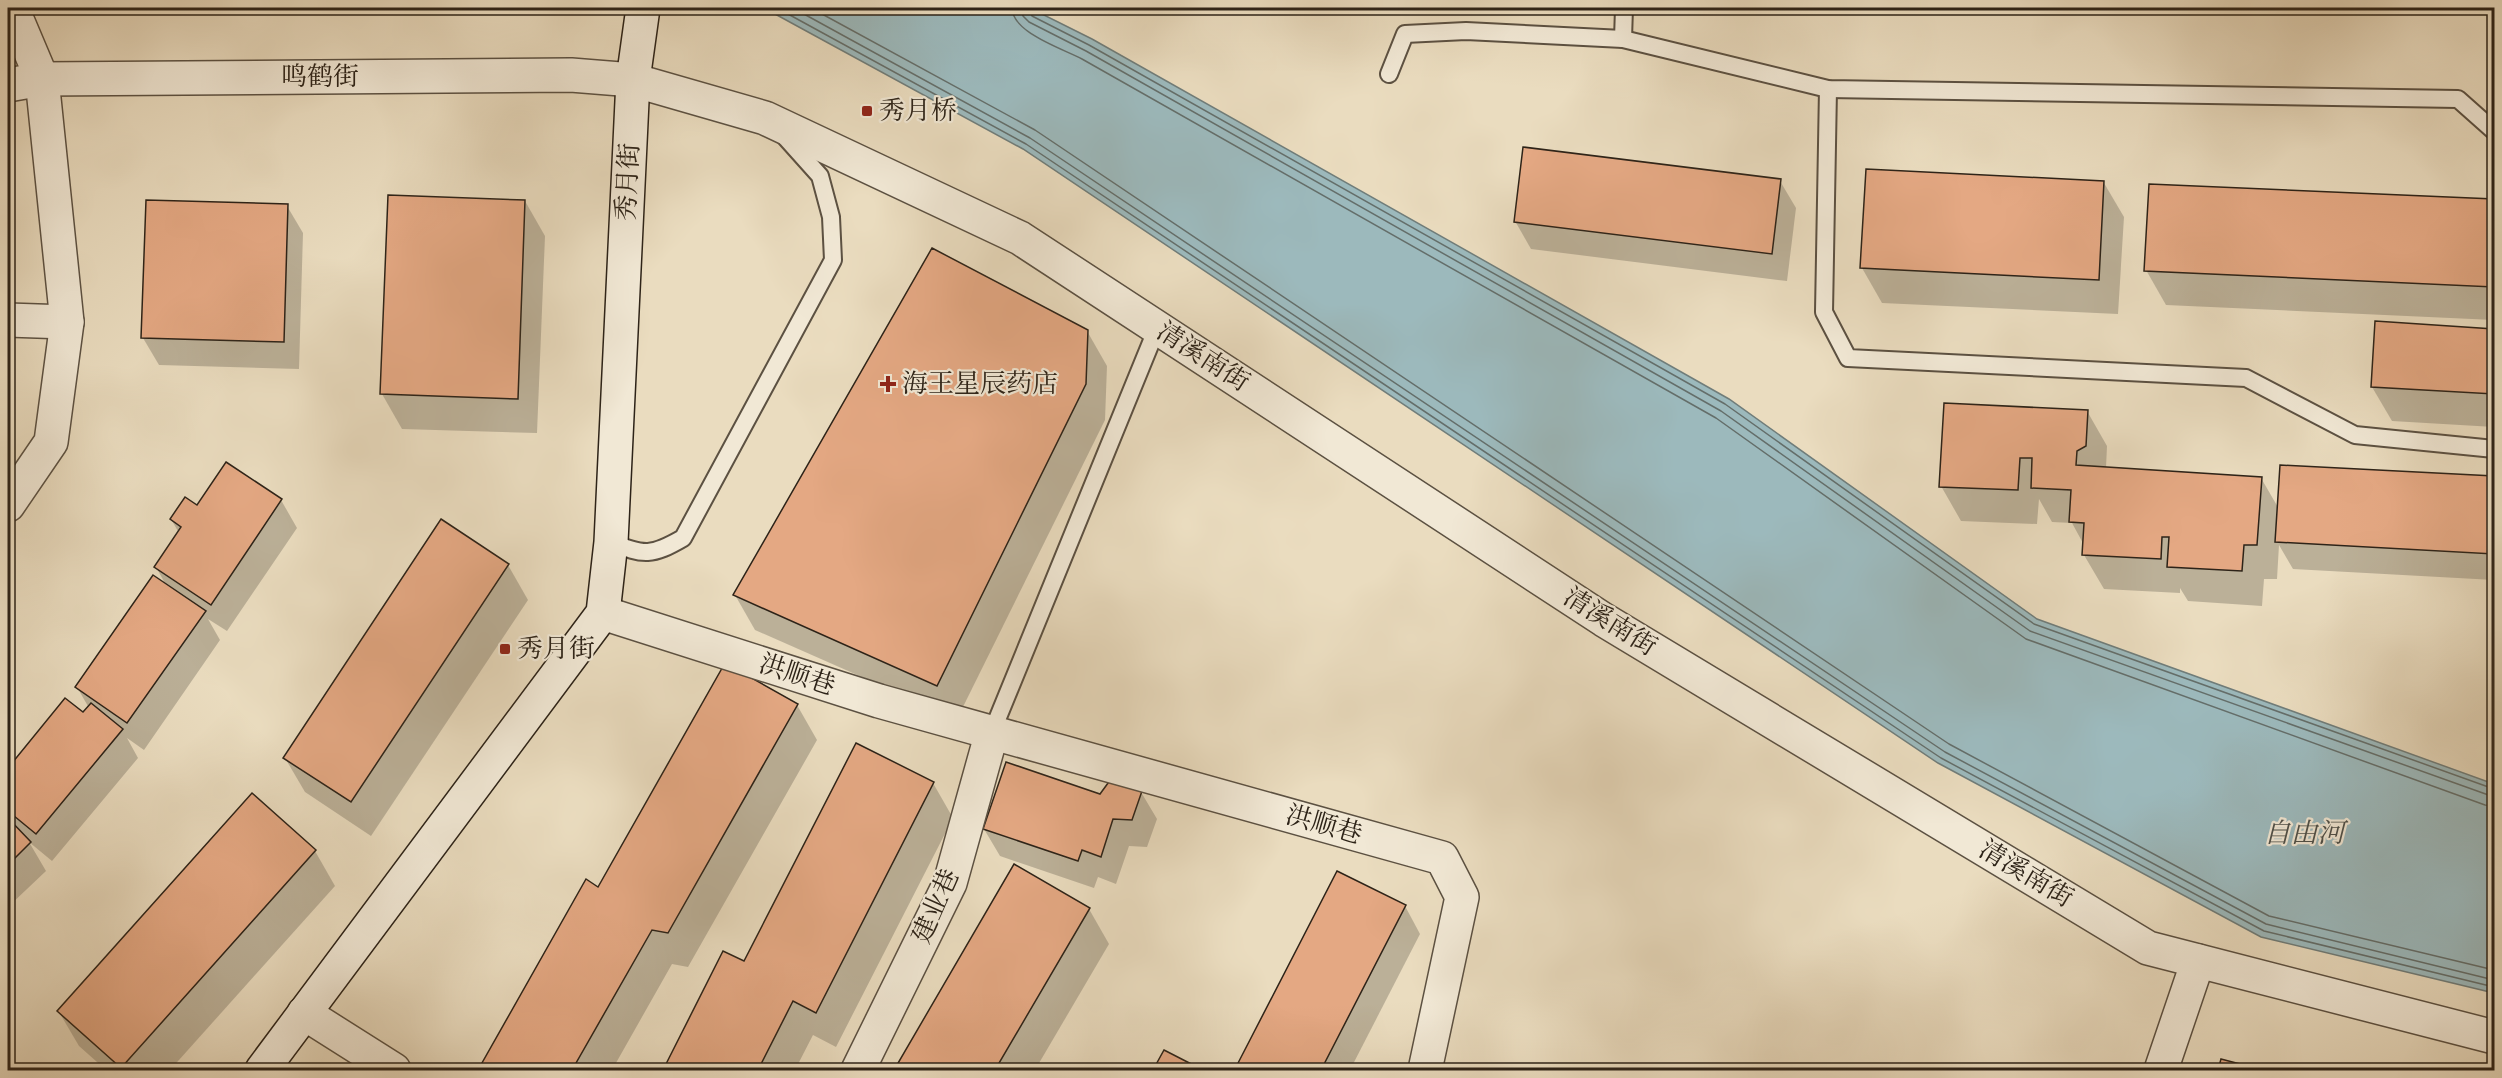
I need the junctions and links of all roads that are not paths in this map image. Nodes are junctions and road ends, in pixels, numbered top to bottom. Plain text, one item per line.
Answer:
1 (643, 8) edge
2 (1624, 8) edge
3 (13, 11) edge
4 (1623, 39) junction
5 (1389, 74) dead end
6 (42, 80) junction
7 (633, 80) junction
8 (8, 85) edge
9 (1828, 89) junction
10 (765, 118) junction
11 (2494, 130) edge
12 (8, 320) edge
13 (66, 322) junction
14 (1157, 328) junction
15 (2494, 449) edge
16 (8, 505) edge
17 (611, 542) junction
18 (603, 613) junction
19 (992, 732) junction
20 (2198, 961) junction
21 (304, 1013) junction
22 (2494, 1037) edge
23 (262, 1071) edge
24 (394, 1071) edge
25 (858, 1071) edge
26 (1425, 1071) edge
27 (2161, 1071) edge

1 - 7 street, 秀月街
2 - 4 lane
3 - 6 street
4 - 5 lane
4 - 9 lane
6 - 7 street, 鸣鹤街
6 - 8 street, 鸣鹤街
6 - 13 street
7 - 10 street, 鸣鹤街
7 - 17 street, 秀月街
9 - 11 lane
9 - 15 lane
10 - 14 street, 清溪南街
10 - 17 lane
12 - 13 street
13 - 16 street
14 - 19 lane
14 - 20 street, 清溪南街
17 - 18 street, 秀月街
18 - 19 street, 洪顺巷
18 - 21 street
19 - 25 street, 建业巷
19 - 26 street, 洪顺巷
20 - 22 street, 清溪南街
20 - 27 street
21 - 23 street
21 - 24 street

